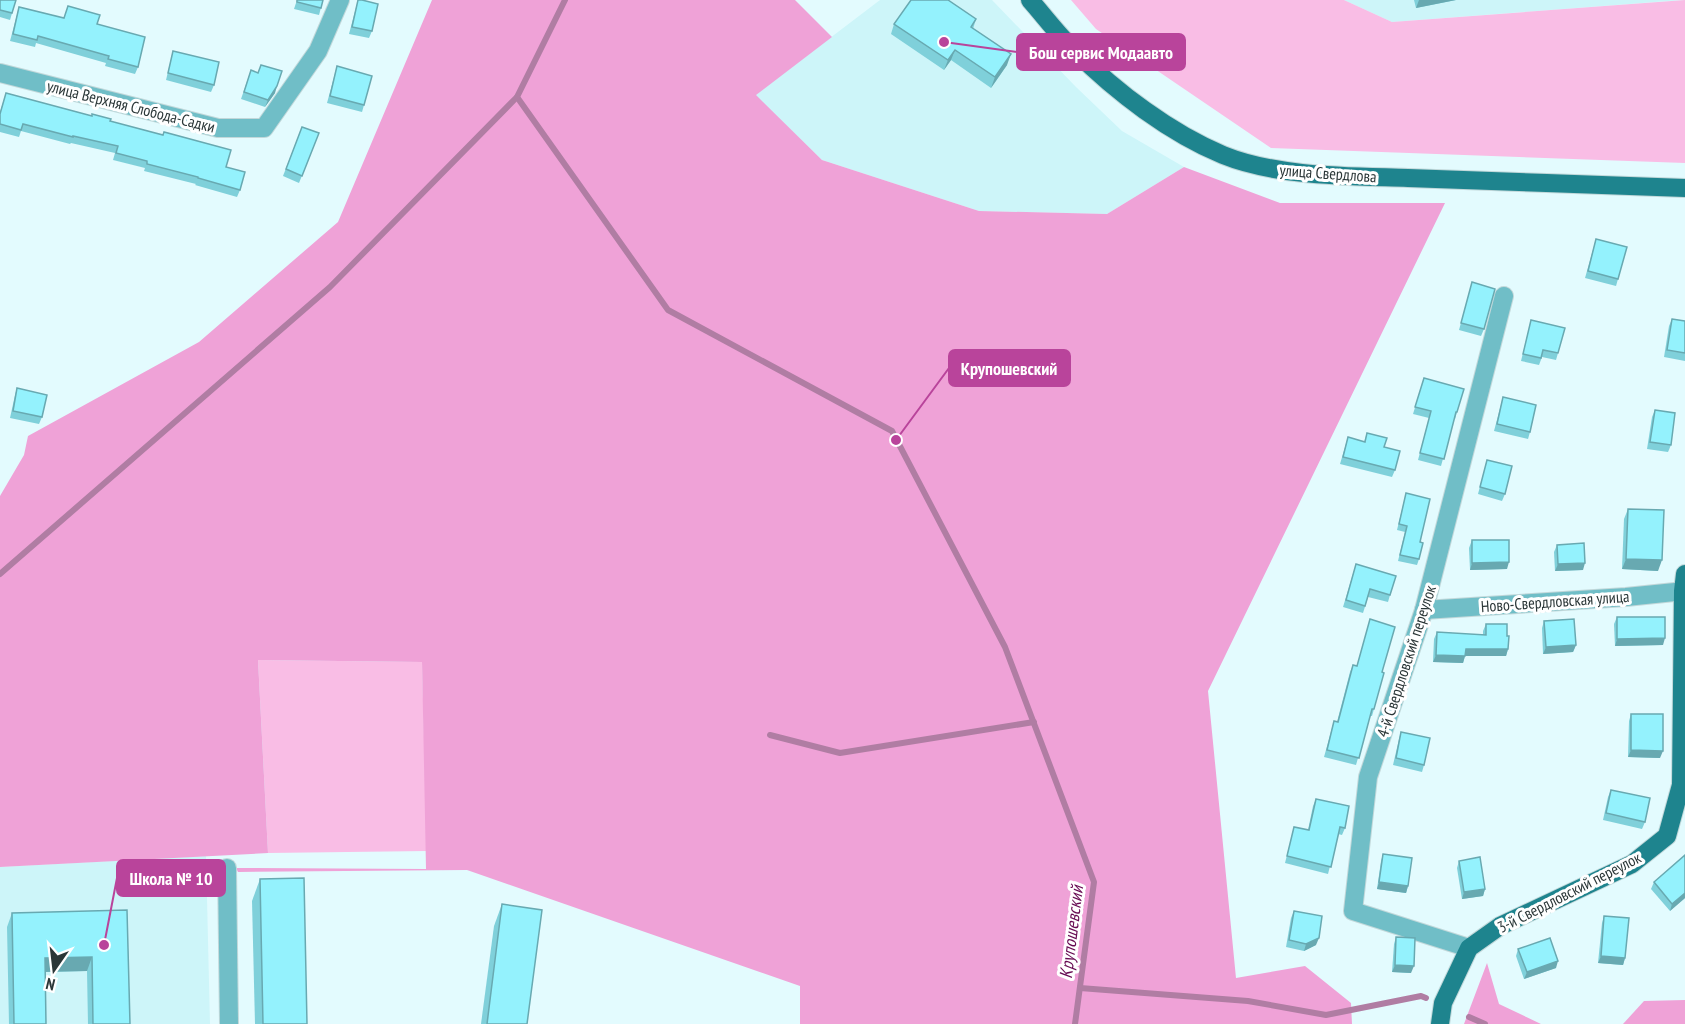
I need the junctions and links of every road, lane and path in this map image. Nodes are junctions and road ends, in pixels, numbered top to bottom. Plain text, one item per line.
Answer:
1 (340, 0) edge
2 (1030, 0) edge
3 (0, 73) edge
4 (1685, 188) edge
5 (1504, 296) dead end
6 (1684, 585) edge
7 (1424, 610) junction
8 (227, 868) dead end
9 (1469, 948) junction
10 (230, 1024) edge
11 (1440, 1024) edge

1 - 3 street, улица Верхняя Слобода-Садки
2 - 4 main road, улица Свердлова
5 - 7 street, 4-й Свердловский переулок
6 - 7 street, Ново-Свердловская улица
6 - 9 main road, 3-й Свердловский переулок
7 - 9 street, 4-й Свердловский переулок
8 - 10 street
9 - 11 main road, 3-й Свердловский переулок

